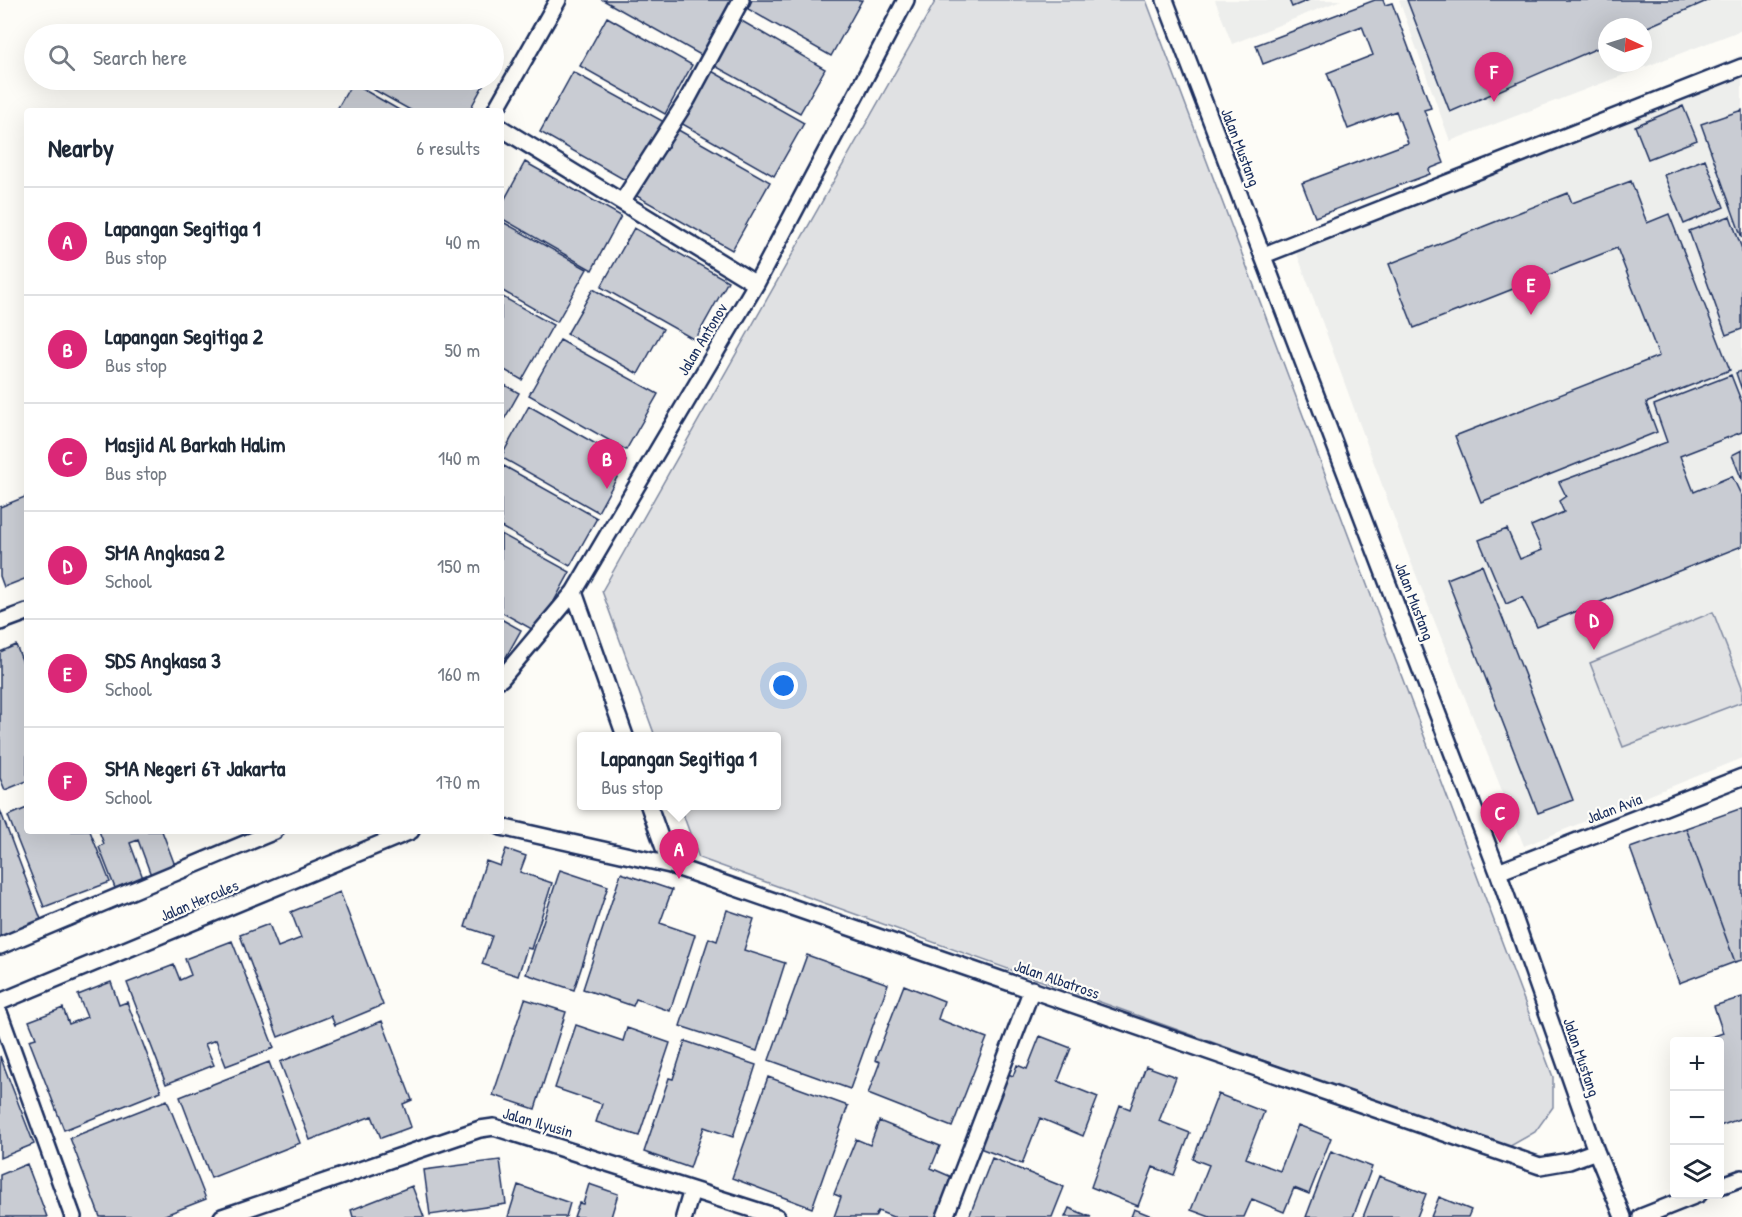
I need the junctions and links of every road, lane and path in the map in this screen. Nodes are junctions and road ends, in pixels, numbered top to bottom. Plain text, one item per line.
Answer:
1 (558, 0) edge
2 (741, 0) edge
3 (906, 0) edge
4 (1165, 0) edge
5 (1742, 67) edge
6 (497, 108) edge
7 (504, 130) edge
8 (622, 202) junction
9 (1264, 255) junction
10 (756, 284) junction
11 (574, 592) junction
12 (24, 613) edge
13 (0, 622) edge
14 (504, 675) edge
15 (624, 732) edge
16 (1742, 777) edge
17 (650, 810) edge
18 (504, 828) edge
19 (268, 834) edge
20 (404, 834) edge
21 (670, 865) junction
22 (1498, 872) junction
23 (0, 946) edge
24 (1032, 989) junction
25 (0, 1002) edge
26 (0, 1015) edge
27 (1596, 1151) junction
28 (1742, 1178) edge
29 (1724, 1184) edge
30 (692, 1190) junction
31 (1686, 1199) edge
32 (73, 1217) edge
33 (222, 1217) edge
34 (684, 1217) edge
35 (777, 1217) edge
36 (945, 1217) edge
37 (1623, 1217) edge
38 (1641, 1217) edge

1 - 6 lane
2 - 8 lane
3 - 10 lane, Jalan Antonov
4 - 9 lane, Jalan Mustang
5 - 9 lane
7 - 8 lane
8 - 10 lane
9 - 22 lane, Jalan Mustang
10 - 11 lane, Jalan Antonov
11 - 14 lane, Jalan Antonov
11 - 15 lane
12 - 13 lane
16 - 22 lane, Jalan Avia
17 - 21 lane
18 - 21 lane, Jalan Albatross
19 - 23 lane, Jalan Hercules
20 - 25 lane, Jalan Hercules
21 - 24 lane, Jalan Albatross
22 - 27 lane, Jalan Mustang
24 - 27 lane, Jalan Albatross
24 - 36 lane
26 - 32 lane
27 - 37 lane, Jalan Mustang
28 - 29 lane
30 - 33 lane, Jalan Ilyusin
30 - 34 lane
30 - 35 lane, Jalan Ilyusin
31 - 38 lane

